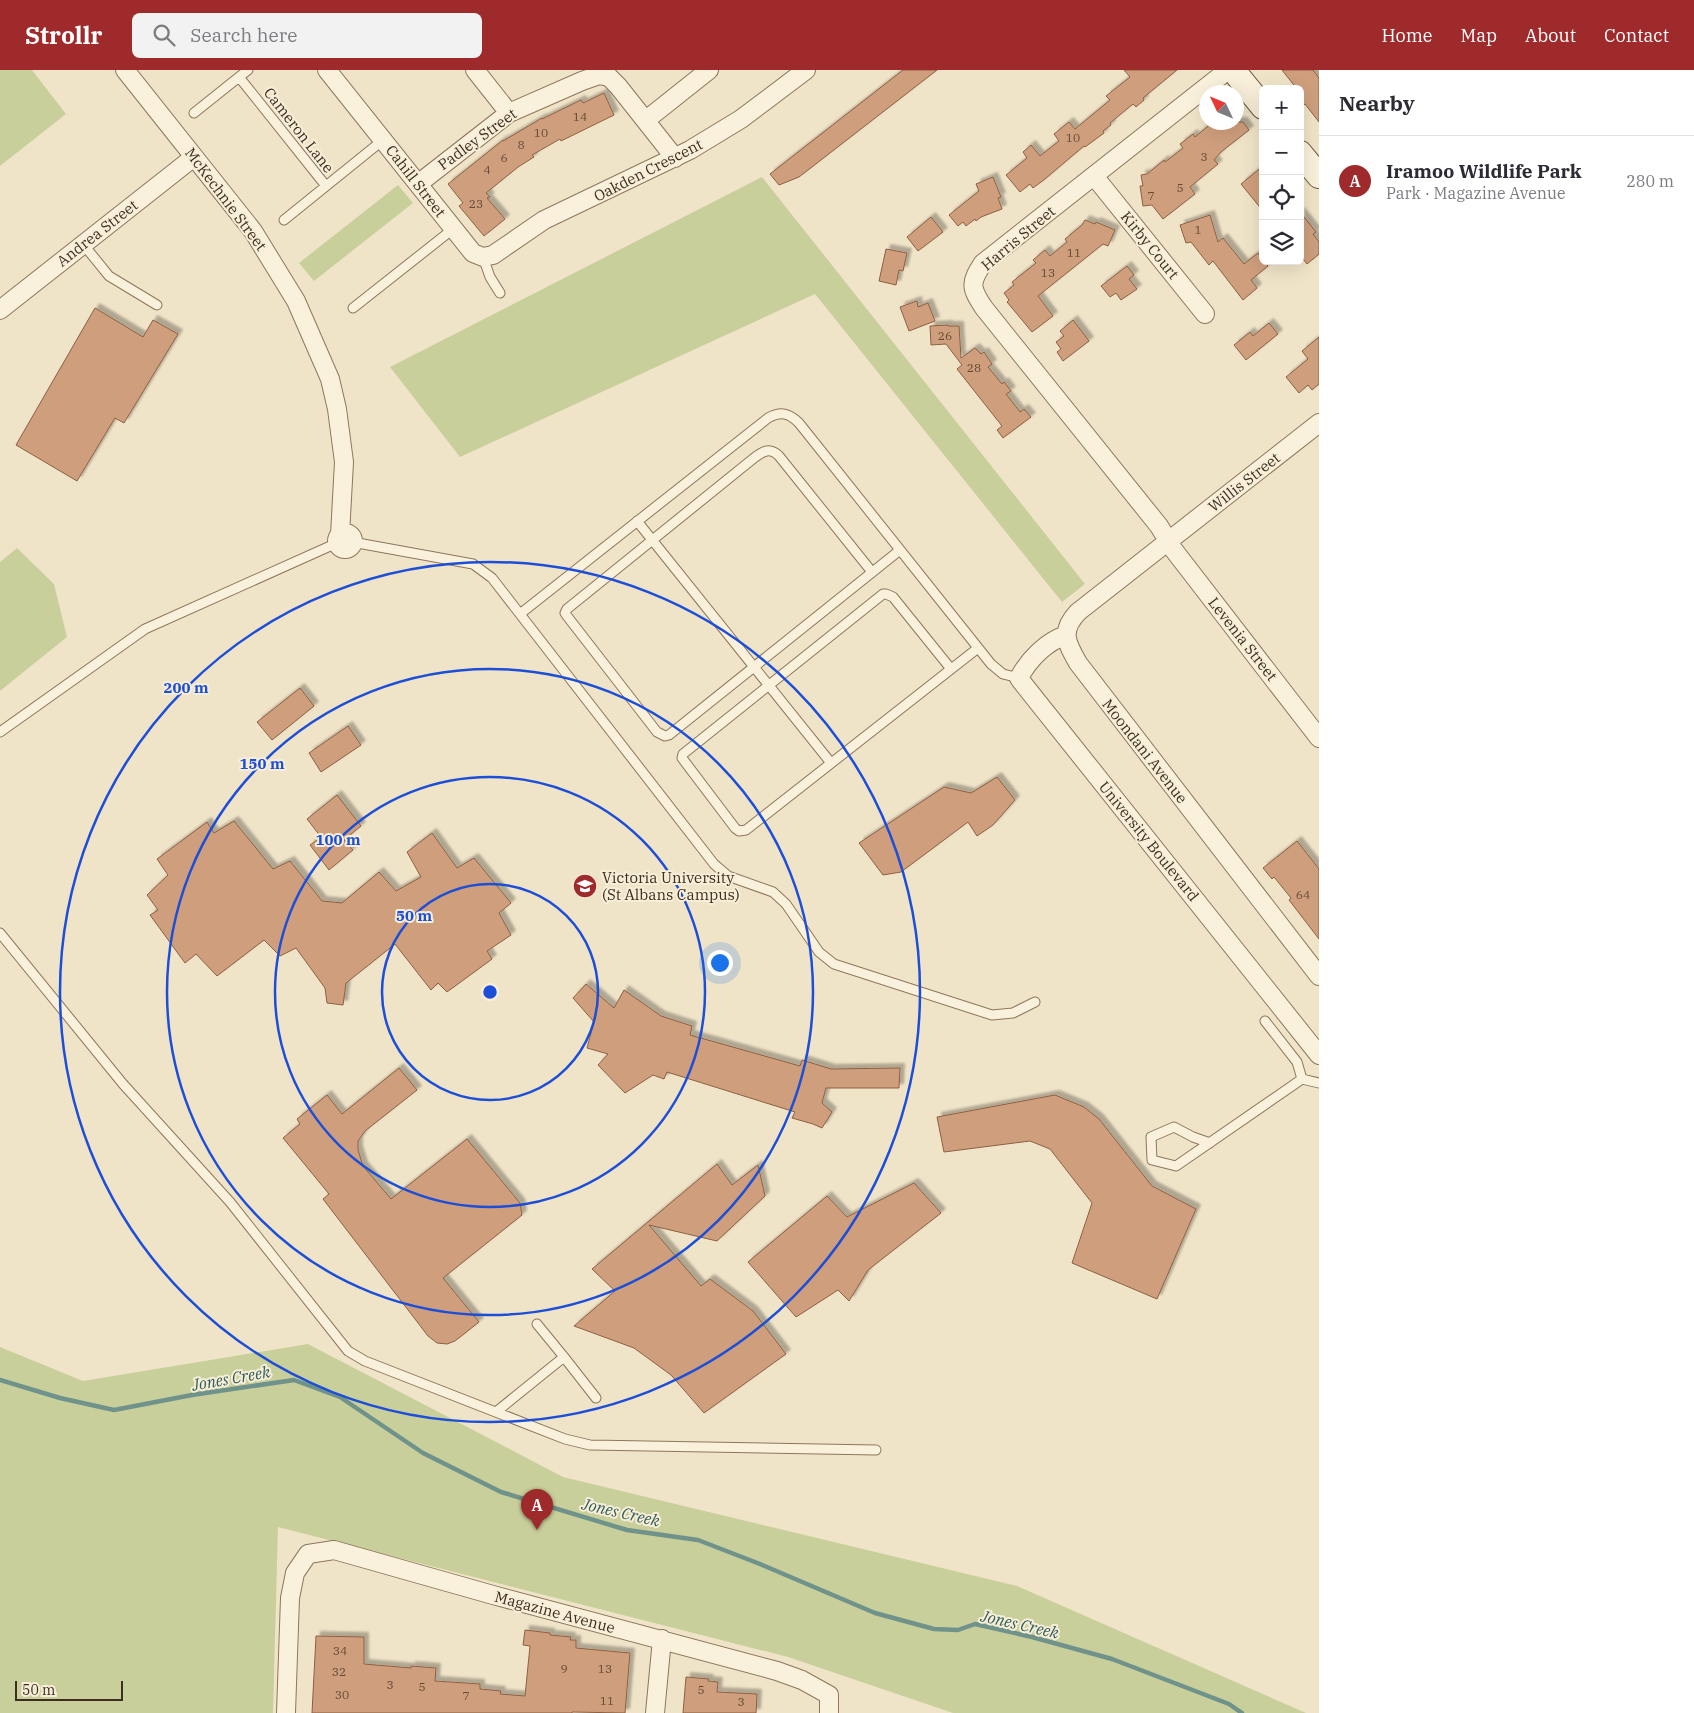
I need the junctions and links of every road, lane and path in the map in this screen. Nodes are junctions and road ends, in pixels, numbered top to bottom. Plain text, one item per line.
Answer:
1 (125, 70) edge
2 (248, 70) edge
3 (327, 70) edge
4 (475, 70) edge
5 (709, 70) edge
6 (806, 70) edge
7 (1228, 70) edge
8 (1233, 70) edge
9 (584, 74) edge
10 (239, 77) junction
11 (1259, 102) edge
12 (194, 113) dead end
13 (509, 113) junction
14 (646, 120) junction
15 (383, 140) junction
16 (194, 157) junction
17 (675, 158) junction
18 (1304, 158) edge
19 (1094, 176) junction
20 (1319, 176) edge
21 (418, 184) junction
22 (326, 186) junction
23 (284, 220) dead end
24 (454, 229) junction
25 (83, 244) junction
26 (483, 257) junction
27 (500, 293) dead end
28 (157, 305) dead end
29 (353, 308) dead end
30 (0, 310) edge
31 (1205, 314) dead end
32 (1319, 424) edge
33 (637, 521) junction
34 (344, 539) junction
35 (652, 540) junction
36 (1168, 540) junction
37 (900, 550) junction
38 (872, 572) junction
39 (520, 614) junction
40 (1066, 635) junction
41 (978, 648) junction
42 (754, 667) junction
43 (951, 669) junction
44 (1020, 678) junction
45 (769, 685) junction
46 (1316, 726) edge
47 (0, 732) edge
48 (831, 763) junction
49 (0, 933) edge
50 (1319, 976) edge
51 (1035, 1002) dead end
52 (1265, 1022) dead end
53 (1319, 1055) edge
54 (1302, 1079) junction
55 (1319, 1082) edge
56 (1210, 1143) junction
57 (536, 1324) dead end
58 (564, 1356) junction
59 (596, 1398) dead end
60 (496, 1412) junction
61 (876, 1450) dead end
62 (662, 1639) junction
63 (286, 1713) edge
64 (655, 1713) edge
65 (829, 1713) edge

1 - 16 street, McKechnie Street
2 - 10 lane
3 - 15 street, Cahill Street
4 - 13 street
5 - 14 street
6 - 17 street, Oakden Crescent
7 - 19 street, Harris Street
8 - 11 street
9 - 13 street, Padley Street
9 - 14 street, Padley Street
10 - 12 lane
10 - 22 lane, Cameron Lane
13 - 21 street, Padley Street
14 - 17 street, Padley Street
15 - 21 street, Cahill Street
15 - 22 lane
16 - 25 street, Andrea Street
16 - 34 street, McKechnie Street
17 - 26 street, Oakden Crescent
18 - 20 street
19 - 31 street, Kirby Court
19 - 36 street, Harris Street
21 - 24 street, Cahill Street
22 - 23 lane
24 - 26 street, Cahill Street
24 - 29 lane
25 - 28 lane
25 - 30 street, Andrea Street
26 - 27 lane, Cahill Street
32 - 36 street, Willis Street
33 - 35 lane
33 - 37 lane
33 - 39 lane
34 - 39 lane
34 - 47 lane
35 - 38 lane
35 - 42 lane
35 - 42 lane
36 - 40 street
36 - 46 street, Levenia Street
37 - 38 lane
37 - 41 lane
38 - 42 lane
39 - 51 lane
40 - 44 street
40 - 50 street, Moondani Avenue
41 - 43 lane
41 - 44 lane
42 - 45 lane
43 - 45 lane
43 - 48 lane
44 - 53 street, University Boulevard
45 - 48 lane
45 - 48 lane
49 - 60 lane
52 - 54 lane
54 - 55 lane
54 - 56 lane
56 - 56 lane
57 - 58 lane
58 - 59 lane
58 - 60 lane
60 - 61 lane
62 - 63 street, Magazine Avenue
62 - 64 street
62 - 65 street, Magazine Avenue

